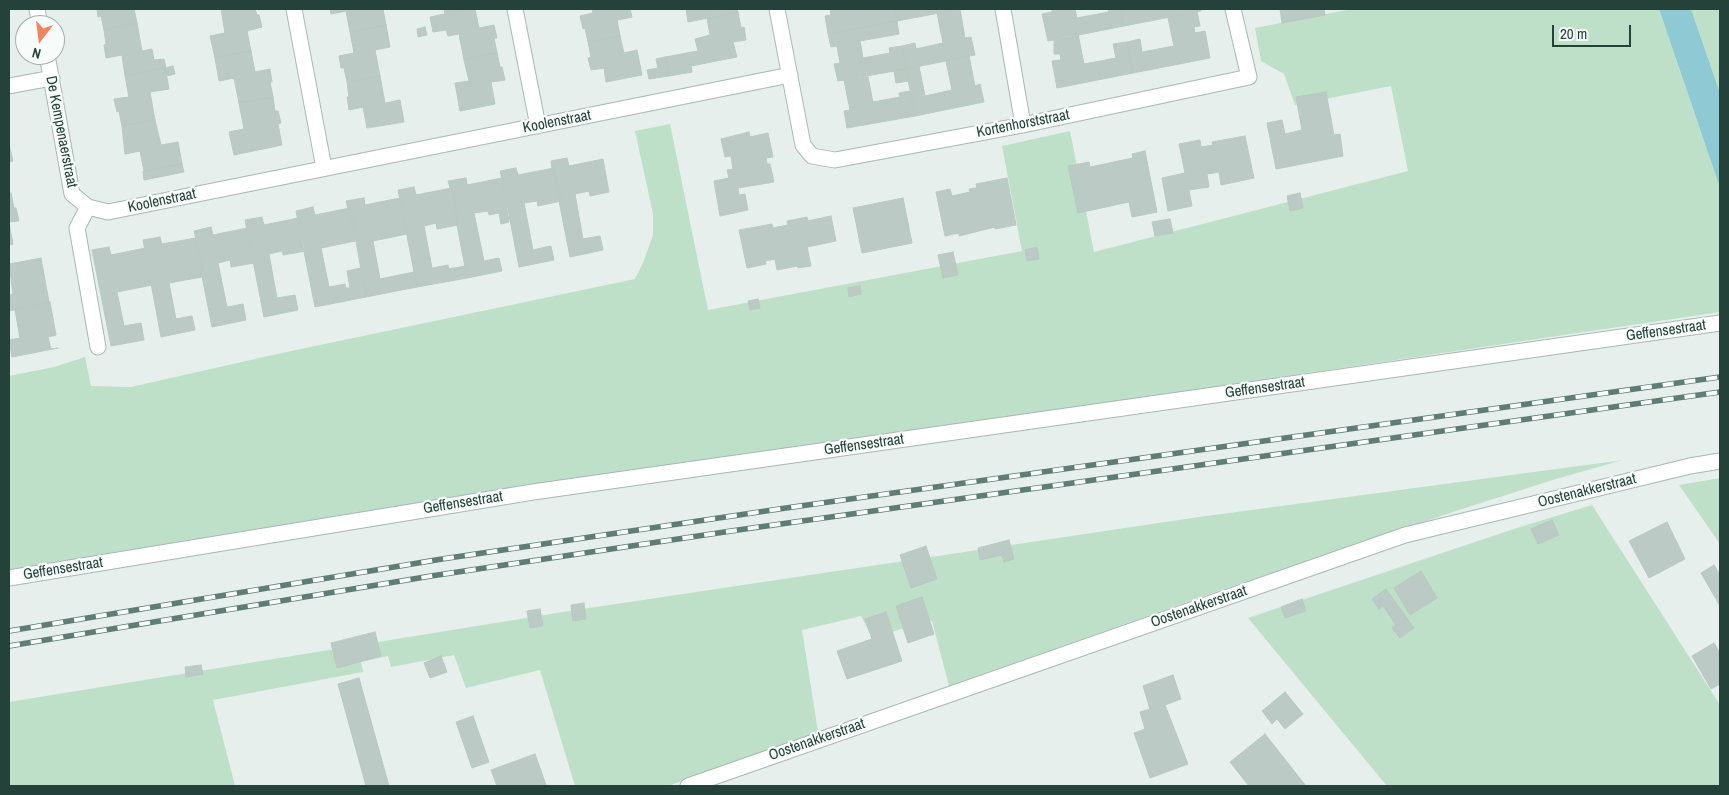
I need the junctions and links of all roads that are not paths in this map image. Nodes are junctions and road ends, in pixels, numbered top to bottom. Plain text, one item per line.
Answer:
1 (294, 9) edge
2 (515, 9) edge
3 (777, 9) edge
4 (1002, 9) edge
5 (1233, 9) edge
6 (49, 65) edge
7 (790, 75) junction
8 (52, 78) junction
9 (9, 86) edge
10 (1023, 125) junction
11 (538, 126) junction
12 (324, 168) junction
13 (88, 206) junction
14 (1720, 323) edge
15 (98, 347) dead end
16 (1720, 461) edge
17 (9, 578) edge
18 (688, 786) edge

1 - 12 street
2 - 11 street
3 - 7 street, Kortenhorststraat
4 - 10 street
5 - 10 street, Kortenhorststraat
6 - 8 street, De Kempenaerstraat
7 - 10 street, Kortenhorststraat
7 - 11 street, Koolenstraat
8 - 9 street
8 - 13 street, De Kempenaerstraat
11 - 12 street, Koolenstraat
12 - 13 street, Koolenstraat
13 - 15 street, De Kempenaerstraat
14 - 17 street, Geffensestraat
16 - 18 street, Oostenakkerstraat

